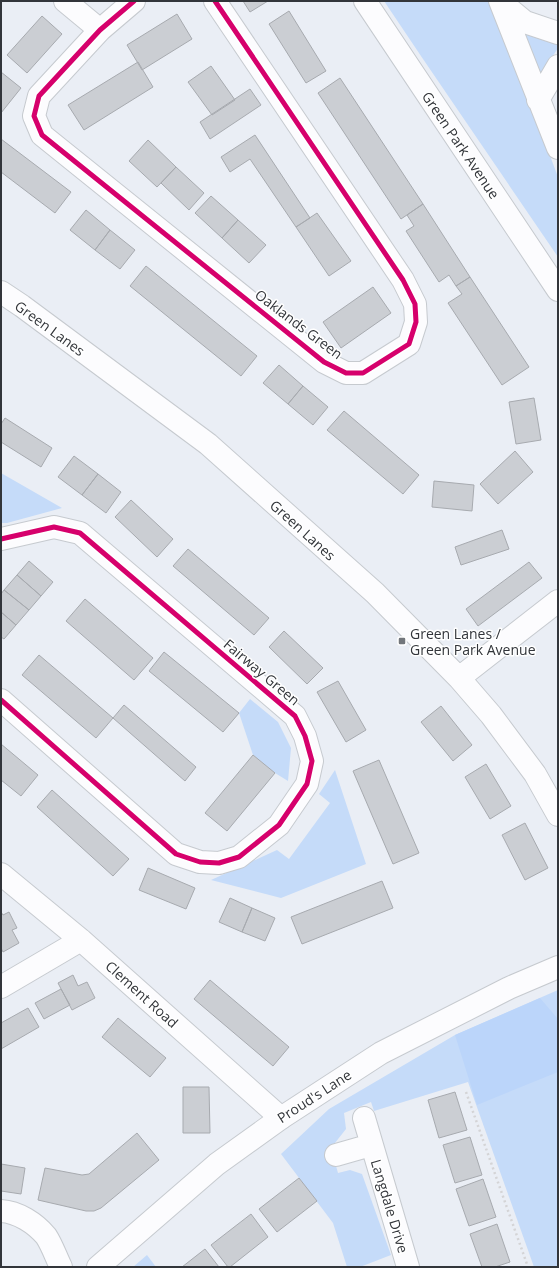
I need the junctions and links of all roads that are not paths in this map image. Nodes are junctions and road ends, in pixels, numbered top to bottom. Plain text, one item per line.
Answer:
1 (65, 1) edge
2 (134, 1) edge
3 (215, 1) edge
4 (365, 1) edge
5 (500, 1) edge
6 (100, 30) junction
7 (558, 32) edge
8 (558, 66) edge
9 (538, 100) junction
10 (558, 148) edge
11 (558, 290) edge
12 (1, 292) edge
13 (1, 539) edge
14 (558, 601) edge
15 (459, 678) junction
16 (1, 700) edge
17 (558, 815) edge
18 (1, 874) edge
19 (81, 940) junction
20 (558, 967) edge
21 (1, 987) edge
22 (280, 1118) junction
23 (364, 1118) dead end
24 (371, 1145) junction
25 (336, 1156) dead end
26 (1, 1211) edge
27 (61, 1267) edge
28 (98, 1267) edge
29 (408, 1267) edge

1 - 6 street
2 - 6 street, Oaklands Green
3 - 6 street, Oaklands Green
4 - 11 street, Green Park Avenue
5 - 7 street
5 - 9 street
8 - 9 street
9 - 10 street
12 - 15 street, Green Lanes
13 - 16 street, Fairway Green
14 - 15 street
15 - 17 street, Green Lanes
18 - 19 street, Clement Road
19 - 21 street
19 - 22 street, Clement Road
20 - 22 street, Proud's Lane
22 - 28 street, Proud's Lane
23 - 24 street, Langdale Drive
24 - 25 street, Langdale Drive
24 - 29 street, Langdale Drive
26 - 27 street

